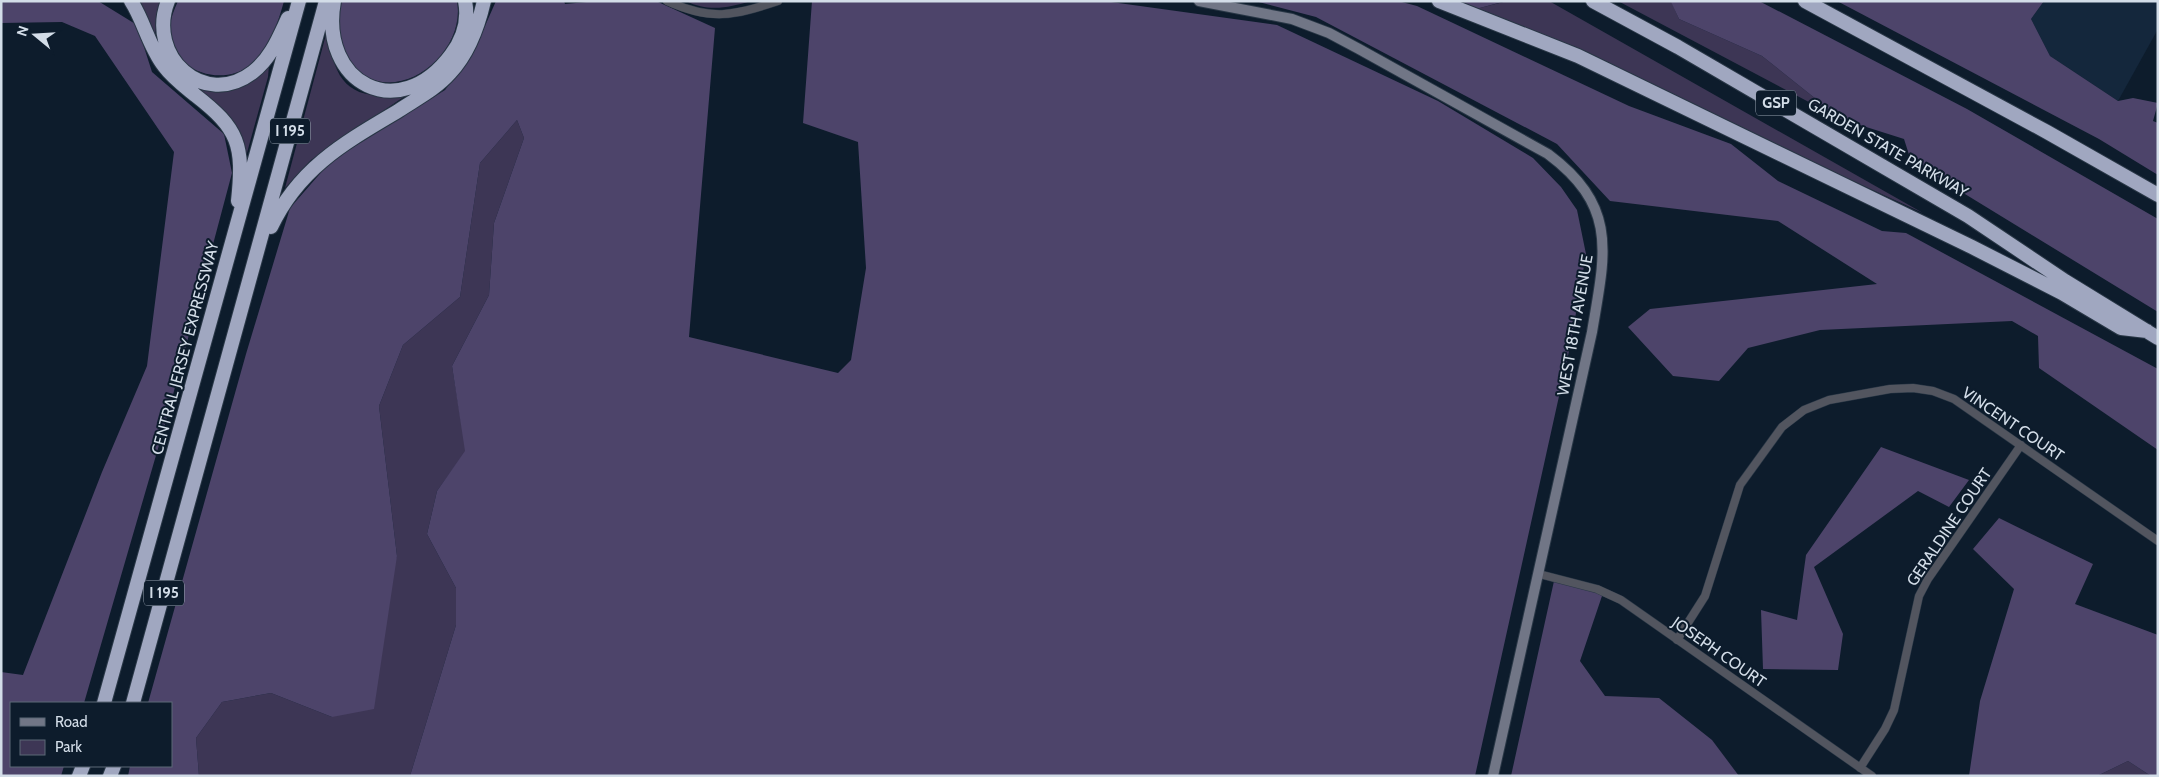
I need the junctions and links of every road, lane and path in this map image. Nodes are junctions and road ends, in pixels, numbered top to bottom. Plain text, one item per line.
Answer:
1 (131, 1) edge
2 (168, 1) edge
3 (298, 1) edge
4 (326, 1) edge
5 (334, 1) edge
6 (465, 1) edge
7 (484, 1) edge
8 (666, 1) edge
9 (778, 1) edge
10 (1199, 1) edge
11 (1439, 1) edge
12 (1592, 1) edge
13 (1805, 1) edge
14 (2158, 195) edge
15 (233, 238) junction
16 (254, 261) junction
17 (2152, 334) edge
18 (2021, 445) junction
19 (2158, 541) edge
20 (1539, 574) junction
21 (1677, 640) junction
22 (104, 702) edge
23 (133, 702) edge
24 (1860, 768) junction
25 (1493, 776) edge
26 (1872, 776) edge

1 - 15 highway
2 - 3 highway
3 - 15 highway, CENTRAL JERSEY EXPRESSWAY / I 195
4 - 16 highway, I 195
5 - 6 highway
7 - 16 highway
8 - 9 street
10 - 20 street, WEST 18TH AVENUE
11 - 17 highway
12 - 17 highway, GARDEN STATE PARKWAY / GSP
13 - 14 highway
15 - 22 highway, CENTRAL JERSEY EXPRESSWAY / I 195
16 - 23 highway, I 195
18 - 19 street, VINCENT COURT
18 - 21 street, VINCENT COURT
18 - 24 street, GERALDINE COURT
20 - 21 street, JOSEPH COURT
20 - 25 street, WEST 18TH AVENUE
21 - 24 street, JOSEPH COURT
24 - 26 street, JOSEPH COURT

